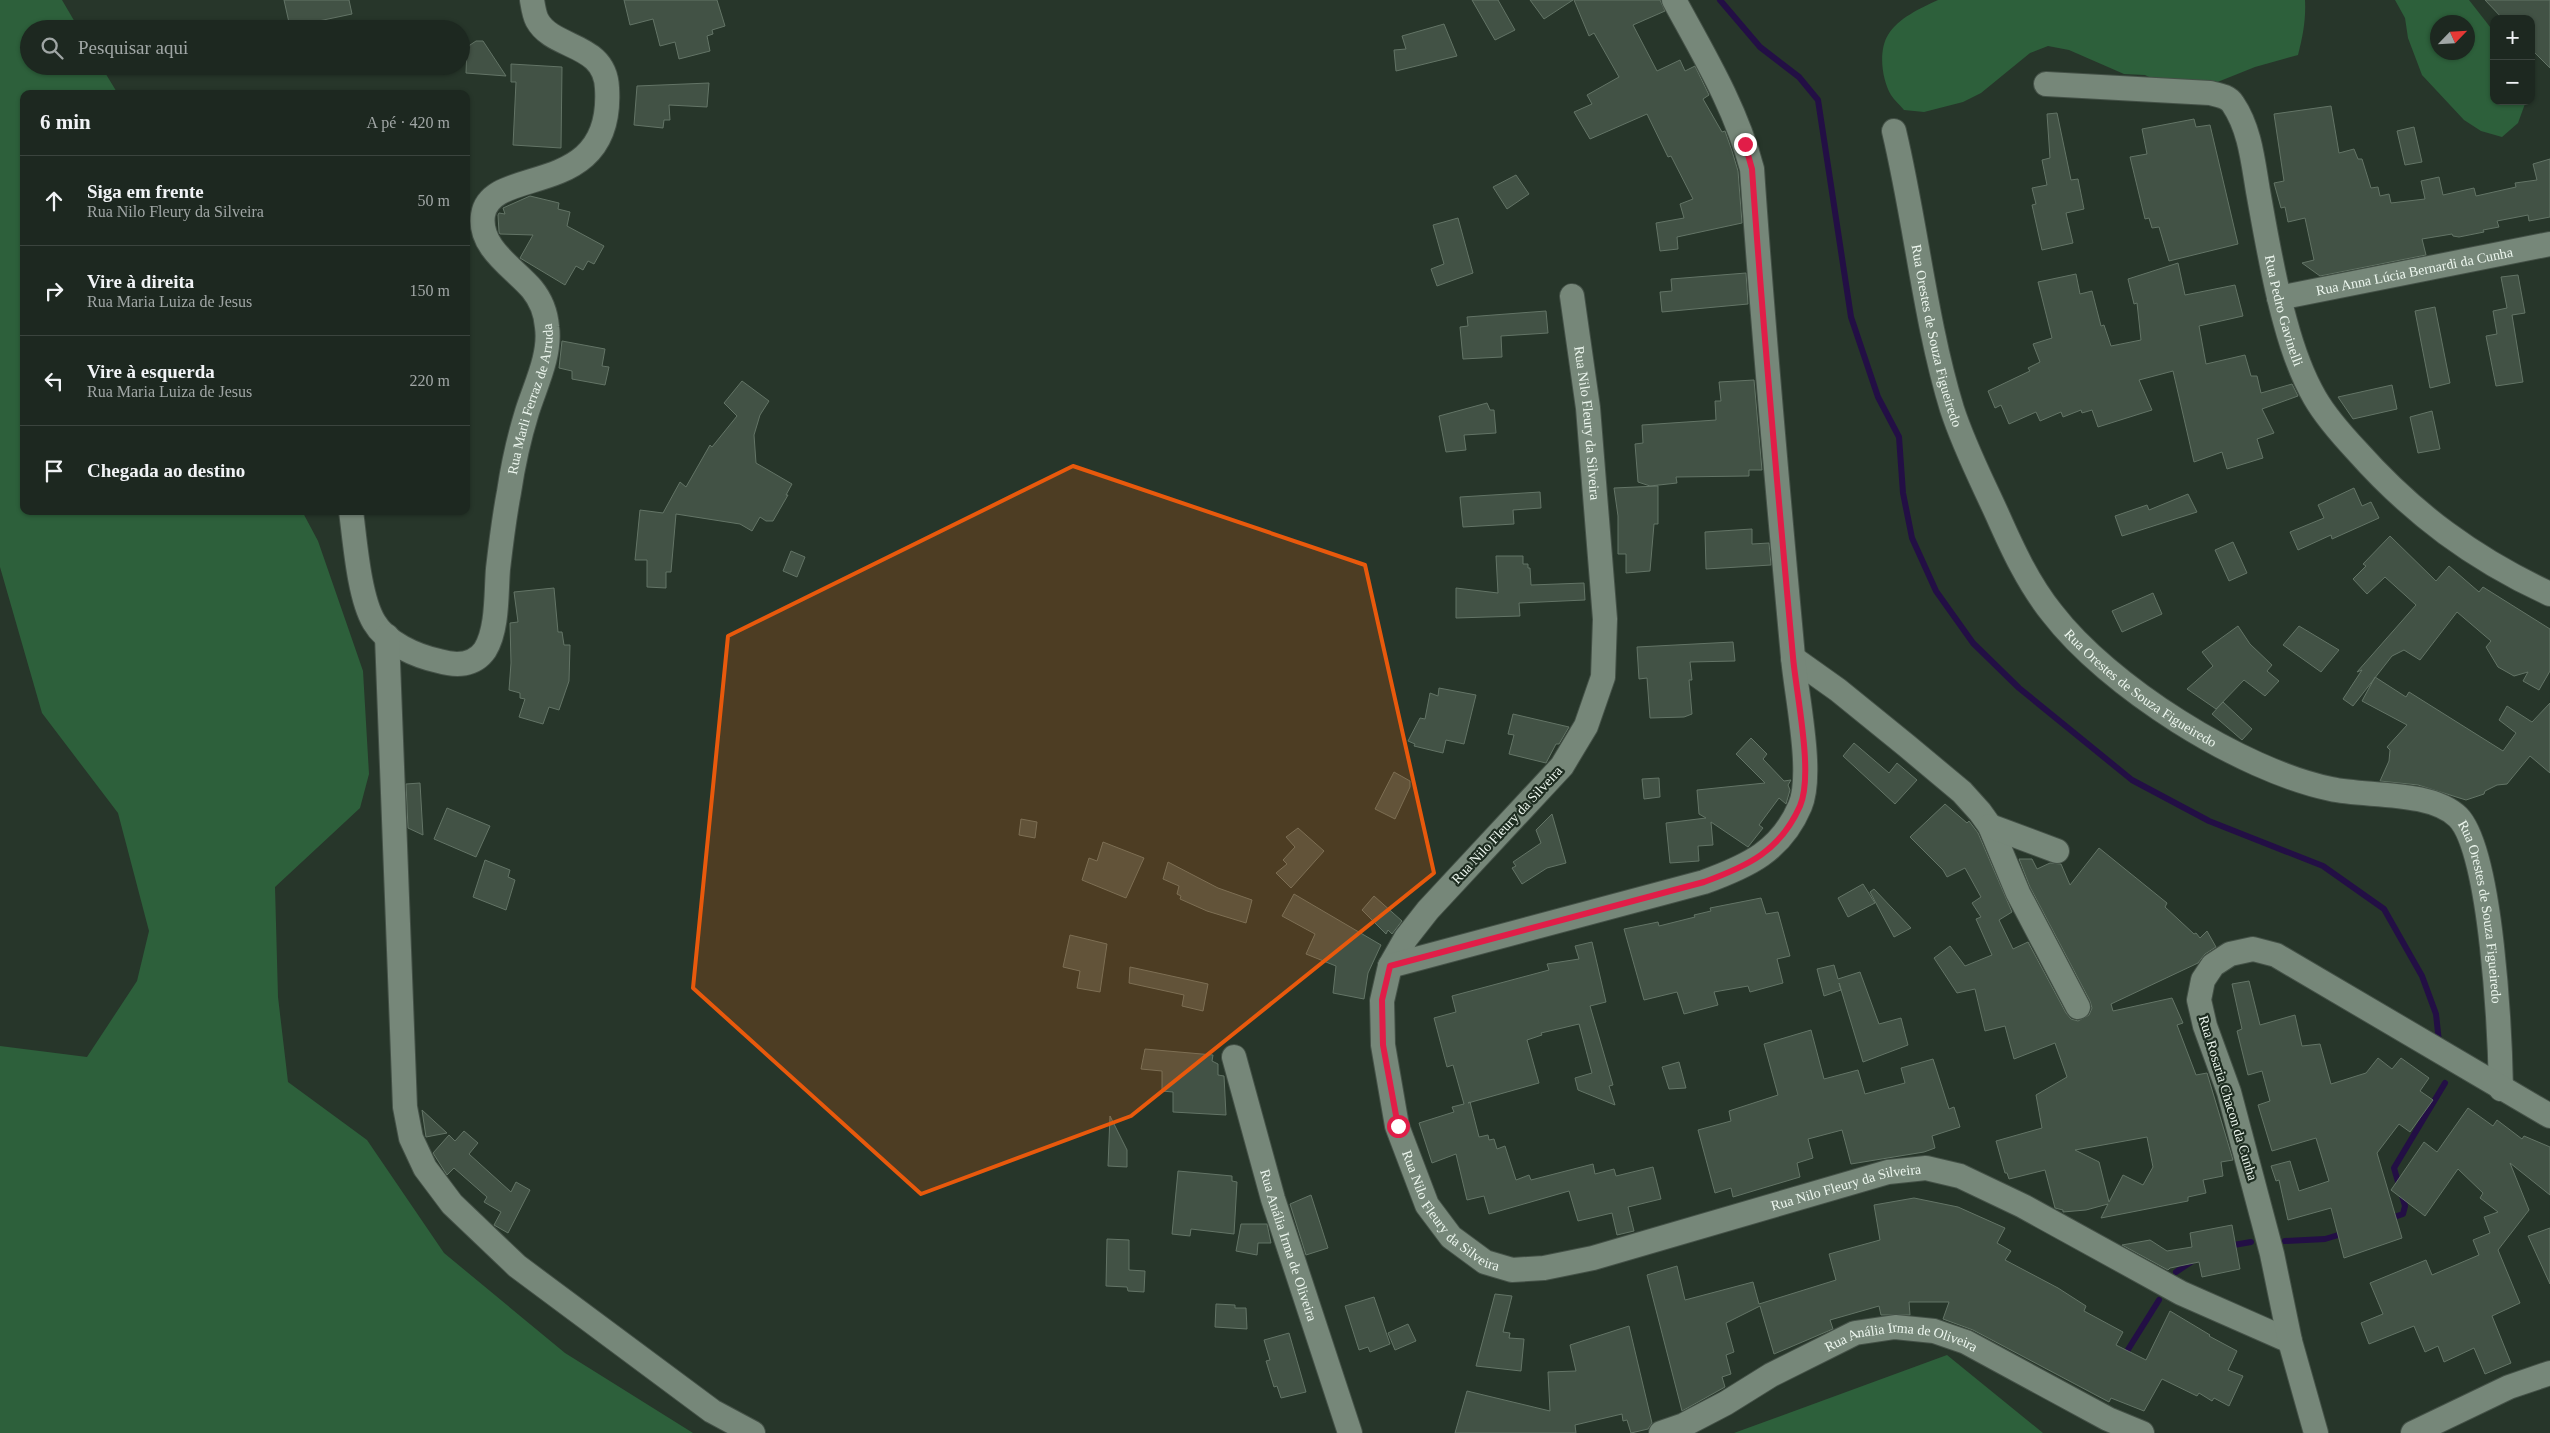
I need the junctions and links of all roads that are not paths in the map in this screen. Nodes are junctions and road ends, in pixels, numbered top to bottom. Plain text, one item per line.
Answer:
1 (532, 0) edge
2 (1674, 0) edge
3 (2046, 84) dead end
4 (1894, 131) dead end
5 (2550, 244) edge
6 (1572, 296) dead end
7 (2279, 298) junction
8 (351, 515) edge
9 (2550, 594) edge
10 (387, 636) junction
11 (1793, 658) junction
12 (1990, 826) junction
13 (2057, 851) dead end
14 (1390, 966) junction
15 (2078, 1007) dead end
16 (1234, 1057) dead end
17 (2501, 1089) junction
18 (2550, 1116) edge
19 (2290, 1341) junction
20 (2550, 1373) edge
21 (754, 1433) edge
22 (1350, 1433) edge
23 (1661, 1433) edge
24 (2142, 1433) edge
25 (2316, 1433) edge
26 (2413, 1433) edge

1 - 10 street, Rua Marli Ferraz de Arruda
2 - 11 street
3 - 7 street, Rua Pedro Gavinelli
4 - 17 street, Rua Orestes de Souza Figueiredo
5 - 7 street, Rua Anna Lúcia Bernardi da Cunha
6 - 14 street, Rua Nilo Fleury da Silveira
7 - 9 street, Rua Pedro Gavinelli
8 - 10 street, Rua Marli Ferraz de Arruda
10 - 21 street
11 - 12 street
11 - 14 street
12 - 13 street
12 - 15 street
14 - 19 street, Rua Nilo Fleury da Silveira
16 - 22 street, Rua Anália Irma de Oliveira
17 - 18 street, Rua Rosaria Chacon da Cunha
17 - 19 street, Rua Rosaria Chacon da Cunha
19 - 25 street, Rua Rosaria Chacon da Cunha
20 - 26 street
23 - 24 street, Rua Anália Irma de Oliveira

